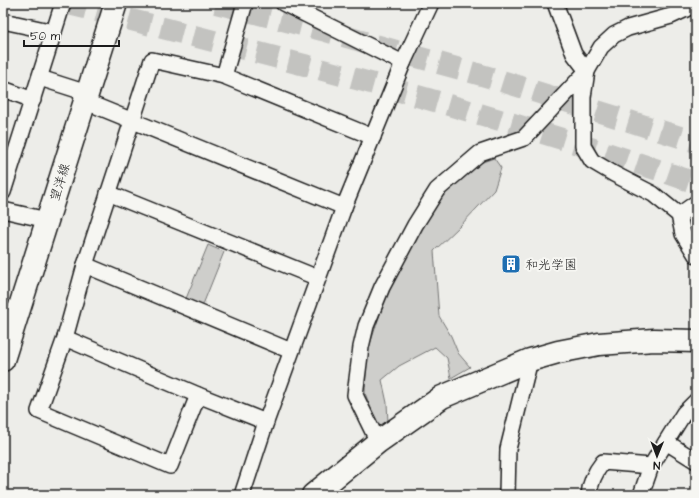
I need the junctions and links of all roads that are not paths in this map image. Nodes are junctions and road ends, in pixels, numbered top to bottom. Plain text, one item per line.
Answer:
1 (63, 3) edge
2 (116, 3) edge
3 (245, 3) edge
4 (283, 3) edge
5 (431, 3) edge
6 (556, 3) edge
7 (693, 3) edge
8 (3, 21) edge
9 (54, 32) junction
10 (403, 63) junction
11 (587, 71) junction
12 (224, 76) junction
13 (40, 78) junction
14 (3, 89) edge
15 (86, 97) junction
16 (33, 100) junction
17 (131, 121) junction
18 (373, 137) junction
19 (7, 166) edge
20 (3, 192) edge
21 (108, 193) junction
22 (696, 203) edge
23 (344, 207) junction
24 (3, 210) edge
25 (679, 215) junction
26 (47, 220) junction
27 (696, 255) edge
28 (85, 265) junction
29 (318, 278) junction
30 (64, 338) junction
31 (696, 341) edge
32 (291, 351) junction
33 (3, 360) edge
34 (530, 360) junction
35 (198, 395) junction
36 (696, 401) edge
37 (266, 422) junction
38 (378, 442) junction
39 (666, 442) junction
40 (696, 460) edge
41 (651, 466) junction
42 (242, 495) edge
43 (313, 495) edge
44 (507, 495) edge
45 (589, 495) edge
46 (641, 495) edge

1 - 9 street
2 - 15 street, 望洋線
3 - 12 street
4 - 10 street
5 - 10 street
6 - 11 street
7 - 11 street
8 - 9 street
9 - 13 street
10 - 18 street
11 - 25 street
11 - 38 street
12 - 17 street
12 - 18 street
13 - 15 street
13 - 16 street
14 - 16 street
15 - 17 street
15 - 26 street, 望洋線
16 - 19 street
17 - 21 street
17 - 23 street
18 - 23 street
19 - 20 street
21 - 28 street
21 - 29 street
22 - 25 street
23 - 29 street
24 - 26 street
25 - 27 street
26 - 33 street, 望洋線
28 - 30 street
28 - 32 street
29 - 32 street
30 - 35 street
30 - 35 street
31 - 34 street
32 - 37 street
34 - 38 street
34 - 44 street
35 - 37 street
36 - 39 street
37 - 42 street
38 - 43 street
39 - 40 street
39 - 41 street
41 - 45 street
41 - 46 street

